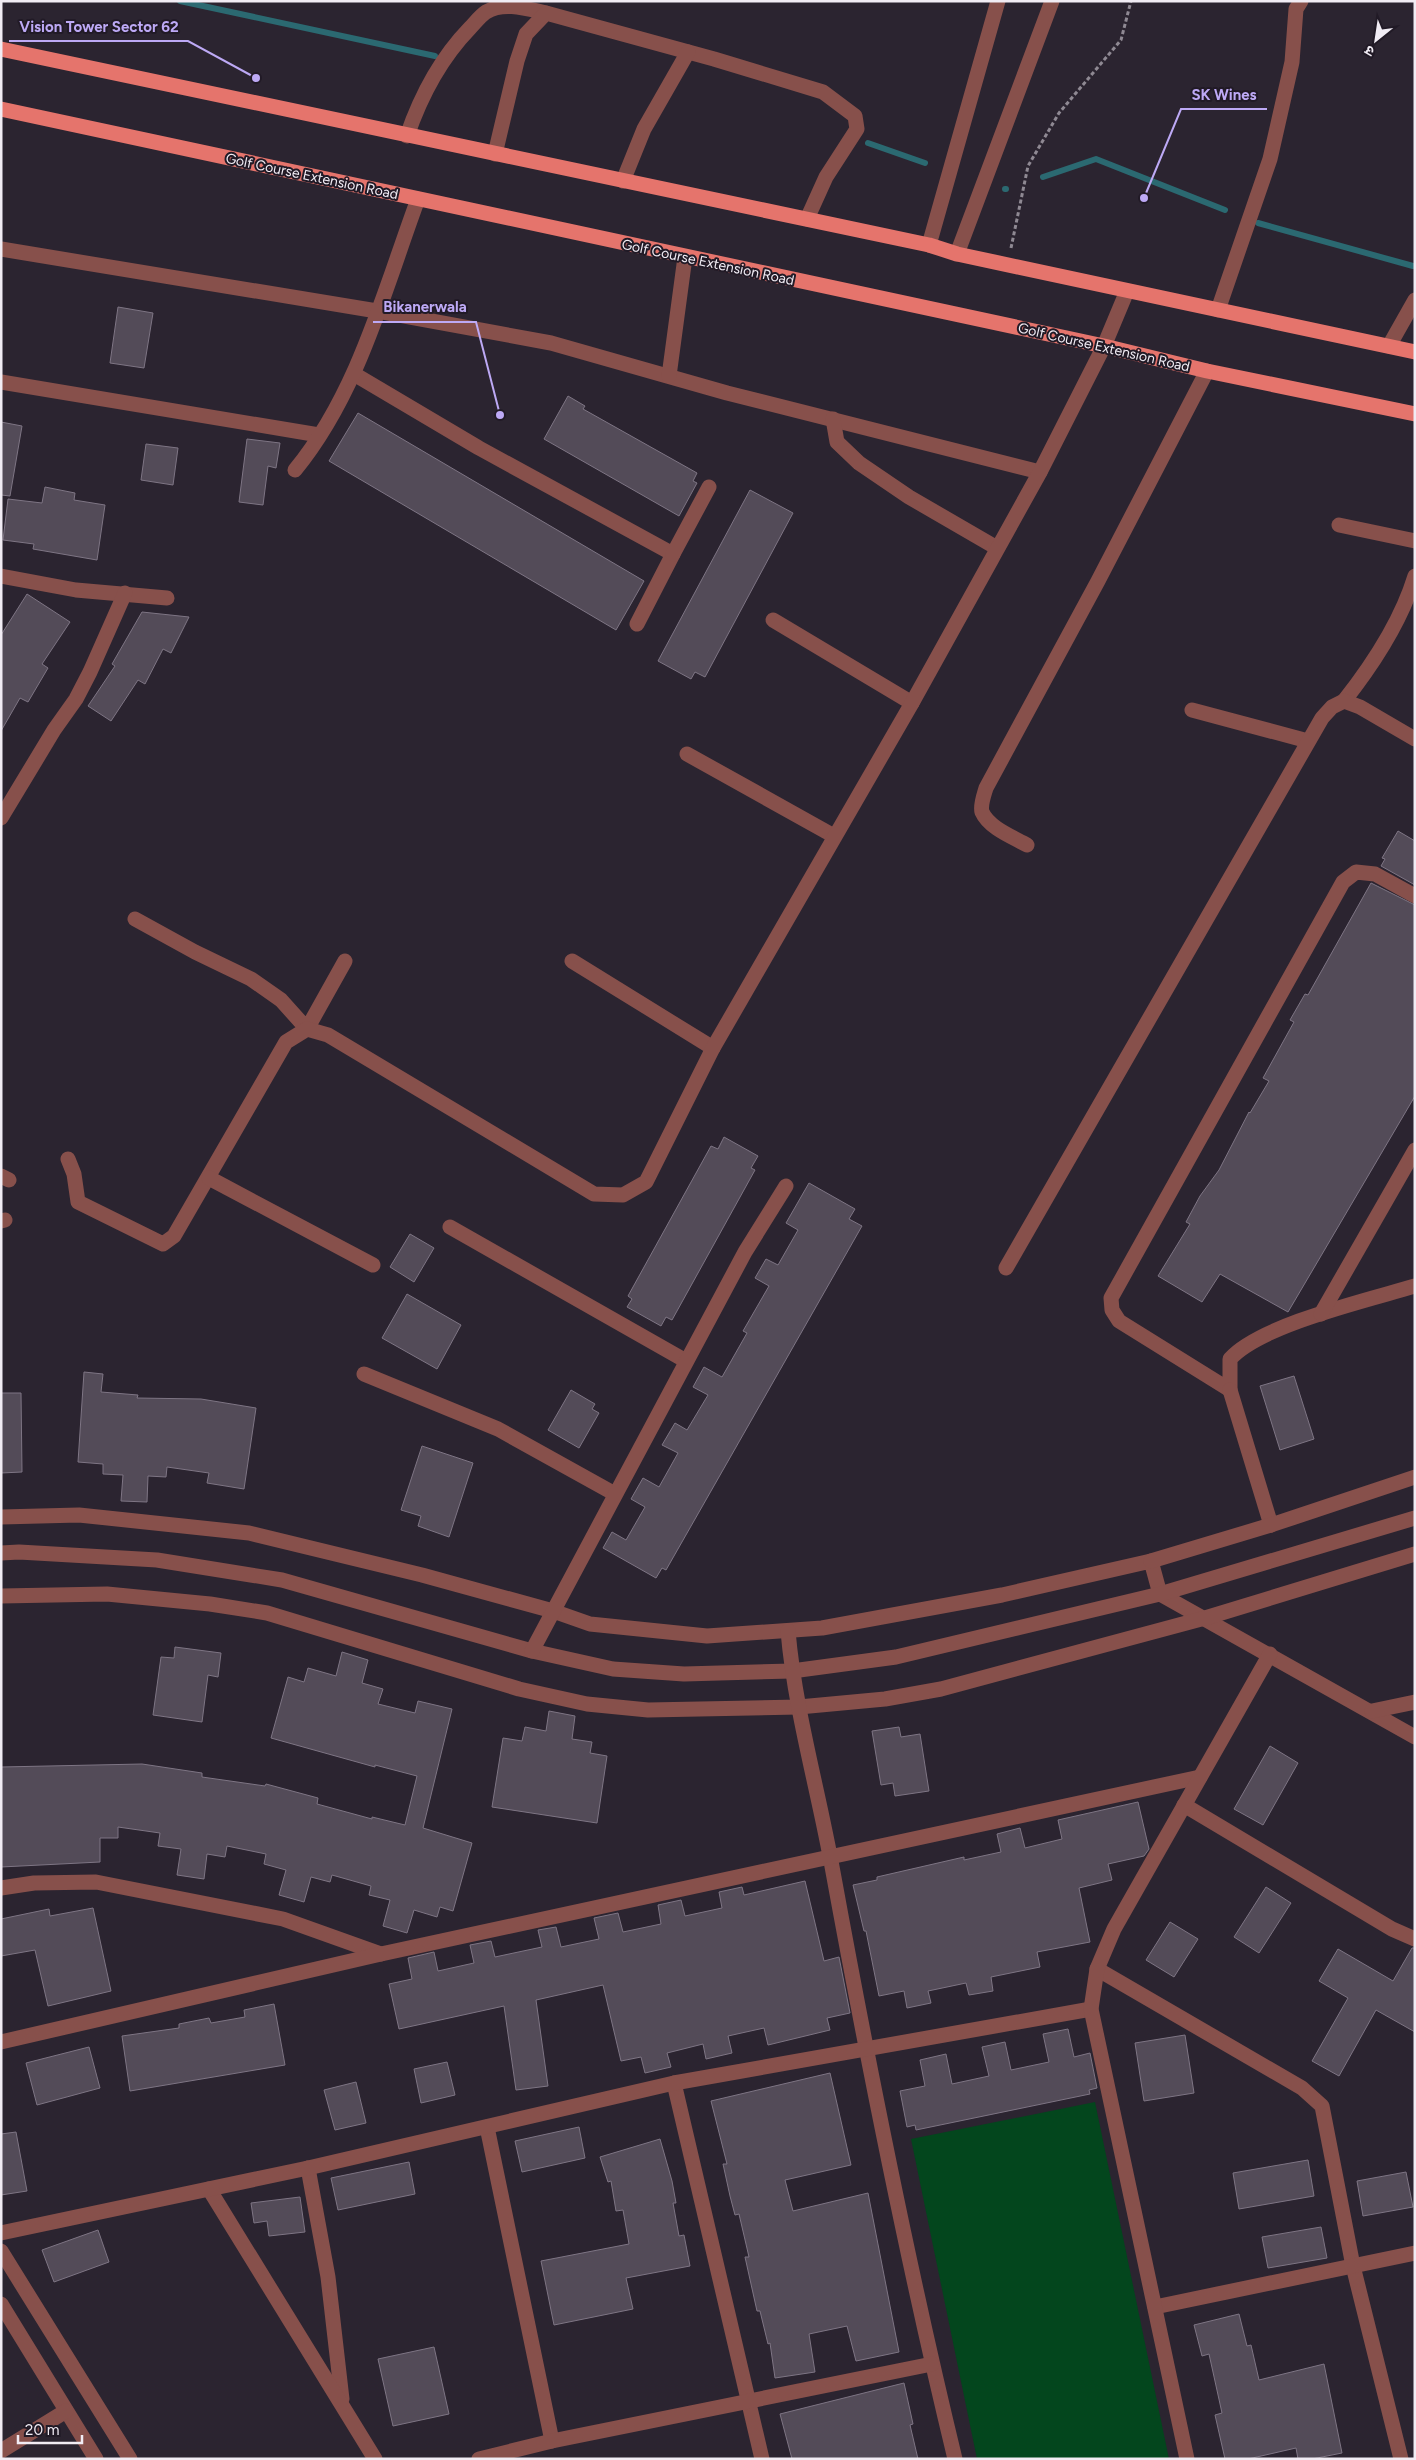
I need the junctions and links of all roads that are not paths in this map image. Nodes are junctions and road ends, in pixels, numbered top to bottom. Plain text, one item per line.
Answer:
1 (998, 1) edge
2 (1052, 1) edge
3 (1301, 1) edge
4 (546, 13) junction
5 (1, 49) edge
6 (688, 52) junction
7 (1, 109) edge
8 (407, 136) junction
9 (495, 154) junction
10 (623, 181) junction
11 (418, 199) junction
12 (807, 219) junction
13 (930, 245) junction
14 (1, 249) edge
15 (957, 254) junction
16 (686, 257) junction
17 (1127, 291) junction
18 (1415, 300) edge
19 (1218, 310) junction
20 (377, 311) junction
21 (1104, 346) junction
22 (1389, 346) junction
23 (1415, 352) edge
24 (1207, 371) junction
25 (354, 374) junction
26 (669, 376) junction
27 (1, 382) edge
28 (1415, 414) edge
29 (833, 419) junction
30 (319, 435) junction
31 (295, 470) dead end
32 (1040, 472) junction
33 (710, 487) dead end
34 (1339, 525) dead end
35 (1415, 541) edge
36 (997, 548) junction
37 (673, 554) junction
38 (1, 576) edge
39 (1415, 576) edge
40 (125, 593) junction
41 (167, 598) dead end
42 (773, 620) dead end
43 (637, 624) dead end
44 (1344, 701) junction
45 (912, 703) junction
46 (1192, 710) dead end
47 (1415, 739) edge
48 (1308, 741) junction
49 (686, 754) dead end
50 (1, 818) edge
51 (834, 836) junction
52 (1027, 845) dead end
53 (1415, 896) edge
54 (134, 919) dead end
55 (345, 961) dead end
56 (572, 961) dead end
57 (306, 1029) junction
58 (713, 1048) junction
59 (1415, 1150) edge
60 (68, 1159) dead end
61 (209, 1178) junction
62 (786, 1186) dead end
63 (450, 1227) dead end
64 (373, 1266) dead end
65 (1006, 1268) dead end
66 (1415, 1286) edge
67 (1322, 1314) junction
68 (686, 1361) junction
69 (364, 1374) dead end
70 (1230, 1390) junction
71 (1415, 1477) edge
72 (615, 1494) junction
73 (1, 1518) edge
74 (1415, 1518) edge
75 (1271, 1525) junction
76 (1, 1554) edge
77 (1415, 1554) edge
78 (1150, 1561) junction
79 (1160, 1594) junction
80 (1, 1596) edge
81 (553, 1611) junction
82 (1205, 1618) junction
83 (788, 1630) junction
84 (532, 1651) junction
85 (1270, 1654) junction
86 (792, 1671) junction
87 (1415, 1702) edge
88 (799, 1707) junction
89 (1372, 1712) junction
90 (1415, 1737) edge
91 (1200, 1777) junction
92 (1184, 1805) junction
93 (831, 1858) junction
94 (1, 1888) edge
95 (1415, 1940) edge
96 (381, 1954) junction
97 (1097, 1969) junction
98 (1091, 2009) junction
99 (1, 2042) edge
100 (866, 2050) junction
101 (674, 2083) junction
102 (487, 2127) junction
103 (308, 2168) junction
104 (209, 2189) junction
105 (1, 2233) edge
106 (1, 2251) edge
107 (1415, 2253) edge
108 (1353, 2266) junction
109 (1, 2304) edge
110 (1155, 2307) junction
111 (932, 2364) junction
112 (343, 2403) junction
113 (750, 2403) junction
114 (66, 2411) junction
115 (552, 2442) junction
116 (1, 2451) edge
117 (1405, 2456) edge
118 (96, 2459) edge
119 (130, 2459) edge
120 (375, 2459) edge
121 (479, 2459) edge
122 (762, 2459) edge
123 (955, 2459) edge
124 (1188, 2459) edge

1 - 13 street
2 - 15 street
3 - 19 street
4 - 6 street
4 - 8 street
4 - 9 street
5 - 8 main road
6 - 10 street
6 - 12 street
7 - 11 main road, Golf Course Extension Road
8 - 9 main road
9 - 10 main road
10 - 12 main road
11 - 16 main road, Golf Course Extension Road
11 - 20 street
12 - 13 main road
13 - 15 main road
14 - 20 street
15 - 17 main road
16 - 21 main road, Golf Course Extension Road
16 - 26 street
17 - 19 main road
17 - 21 street
18 - 22 street
19 - 22 main road
20 - 25 street
20 - 26 street
21 - 24 main road, Golf Course Extension Road
21 - 32 street
22 - 23 main road
24 - 28 main road, Golf Course Extension Road
24 - 52 street
25 - 30 street
25 - 37 street
26 - 29 street
27 - 30 street
29 - 32 street
29 - 36 street
30 - 31 street
32 - 36 street
33 - 37 street
34 - 35 street
36 - 45 street
37 - 43 street
38 - 40 street
39 - 44 street
40 - 41 street
40 - 50 street
42 - 45 street
44 - 47 street
44 - 48 street
45 - 51 street
46 - 48 street
48 - 65 street
49 - 51 street
51 - 58 street
53 - 70 street
54 - 57 street
55 - 57 street
56 - 58 street
57 - 58 street
57 - 61 street
59 - 67 street
60 - 61 street
61 - 64 street
62 - 68 street
63 - 68 street
66 - 67 street
67 - 70 street
68 - 72 street
69 - 72 street
70 - 75 street
71 - 75 street
72 - 81 street
73 - 81 street
74 - 79 street
75 - 78 street
76 - 84 street
77 - 82 street
78 - 79 street
78 - 83 street
79 - 82 street
79 - 86 street
80 - 88 street
81 - 83 street
81 - 84 street
82 - 85 street
82 - 88 street
83 - 86 street
84 - 86 street
85 - 89 street
85 - 91 street
86 - 88 street
87 - 89 street
88 - 93 street
89 - 90 street
91 - 92 street
91 - 93 street
92 - 95 street
92 - 97 street
93 - 96 street
93 - 100 street
94 - 96 street
96 - 99 street
97 - 98 street
97 - 108 street
98 - 100 street
98 - 110 street
100 - 101 street
100 - 111 street
101 - 102 street
101 - 113 street
102 - 103 street
102 - 115 street
103 - 104 street
103 - 112 street
104 - 105 street
104 - 112 street
106 - 119 street
107 - 108 street
108 - 110 street
108 - 117 street
109 - 114 street
110 - 124 street
111 - 113 street
111 - 123 street
112 - 120 street
113 - 115 street
113 - 122 street
114 - 116 street
114 - 118 street
115 - 121 street

